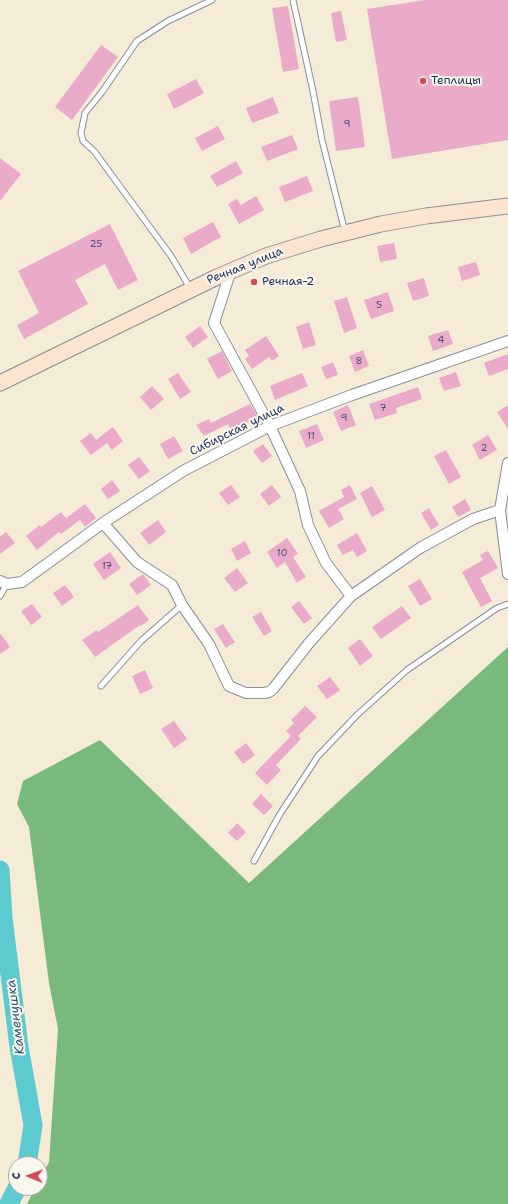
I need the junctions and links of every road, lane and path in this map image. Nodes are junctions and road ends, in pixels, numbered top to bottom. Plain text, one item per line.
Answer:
1 (212, 0) edge
2 (293, 0) edge
3 (508, 206) edge
4 (345, 233) junction
5 (231, 270) junction
6 (191, 289) junction
7 (508, 341) edge
8 (0, 383) edge
9 (270, 426) junction
10 (508, 463) edge
11 (500, 510) junction
12 (103, 523) junction
13 (508, 574) edge
14 (3, 582) edge
15 (0, 596) edge
16 (351, 596) junction
17 (508, 604) edge
18 (182, 605) junction
19 (101, 686) dead end
20 (254, 862) dead end

1 - 6 lane
2 - 4 lane
3 - 4 main road, Речная улица
4 - 5 main road, Речная улица
5 - 6 main road, Речная улица
5 - 9 street
6 - 8 main road, Речная улица
7 - 9 street, Сибирская улица
9 - 12 street, Сибирская улица
9 - 16 street
10 - 11 street
11 - 13 street
11 - 16 street
12 - 14 street, Сибирская улица
12 - 18 street
14 - 15 lane
16 - 18 street
17 - 20 lane
18 - 19 lane

